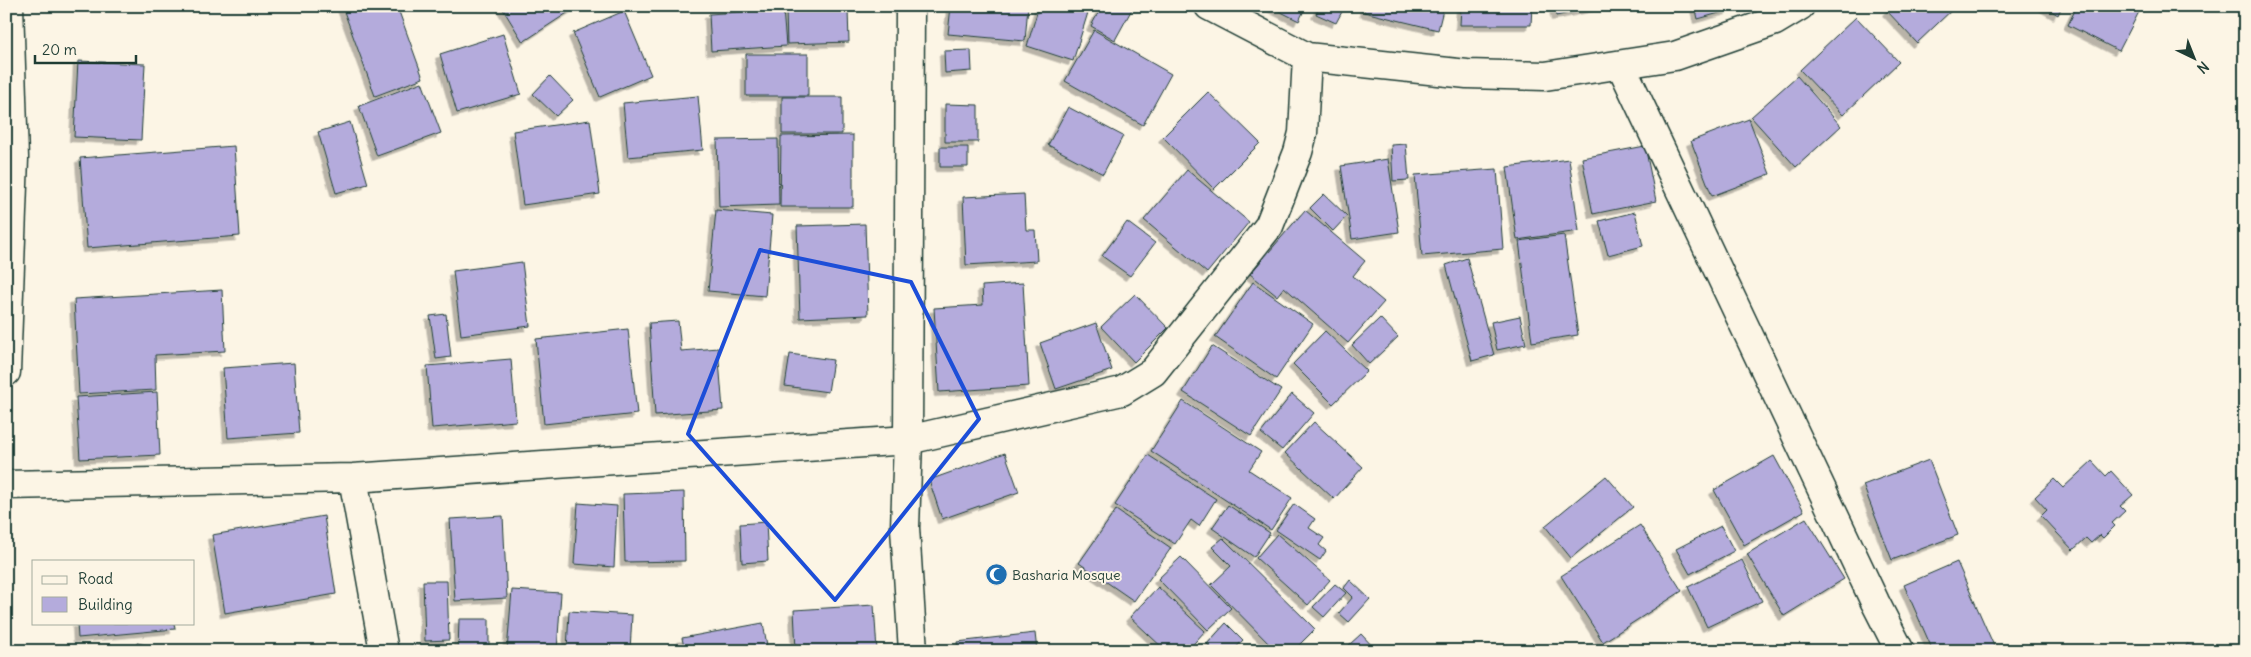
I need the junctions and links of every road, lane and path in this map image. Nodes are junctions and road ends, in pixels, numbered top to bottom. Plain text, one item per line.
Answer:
1 (10, 6) edge
2 (910, 6) edge
3 (1209, 6) edge
4 (1800, 6) edge
5 (1307, 57) junction
6 (1621, 65) junction
7 (6, 372) edge
8 (908, 440) junction
9 (353, 478) junction
10 (6, 485) edge
11 (384, 651) edge
12 (914, 651) edge
13 (1900, 651) edge

1 - 7 street
2 - 8 street
3 - 5 street
4 - 6 street
5 - 6 street
5 - 8 street
6 - 13 street
8 - 9 street
8 - 12 street
9 - 10 street
9 - 11 street

